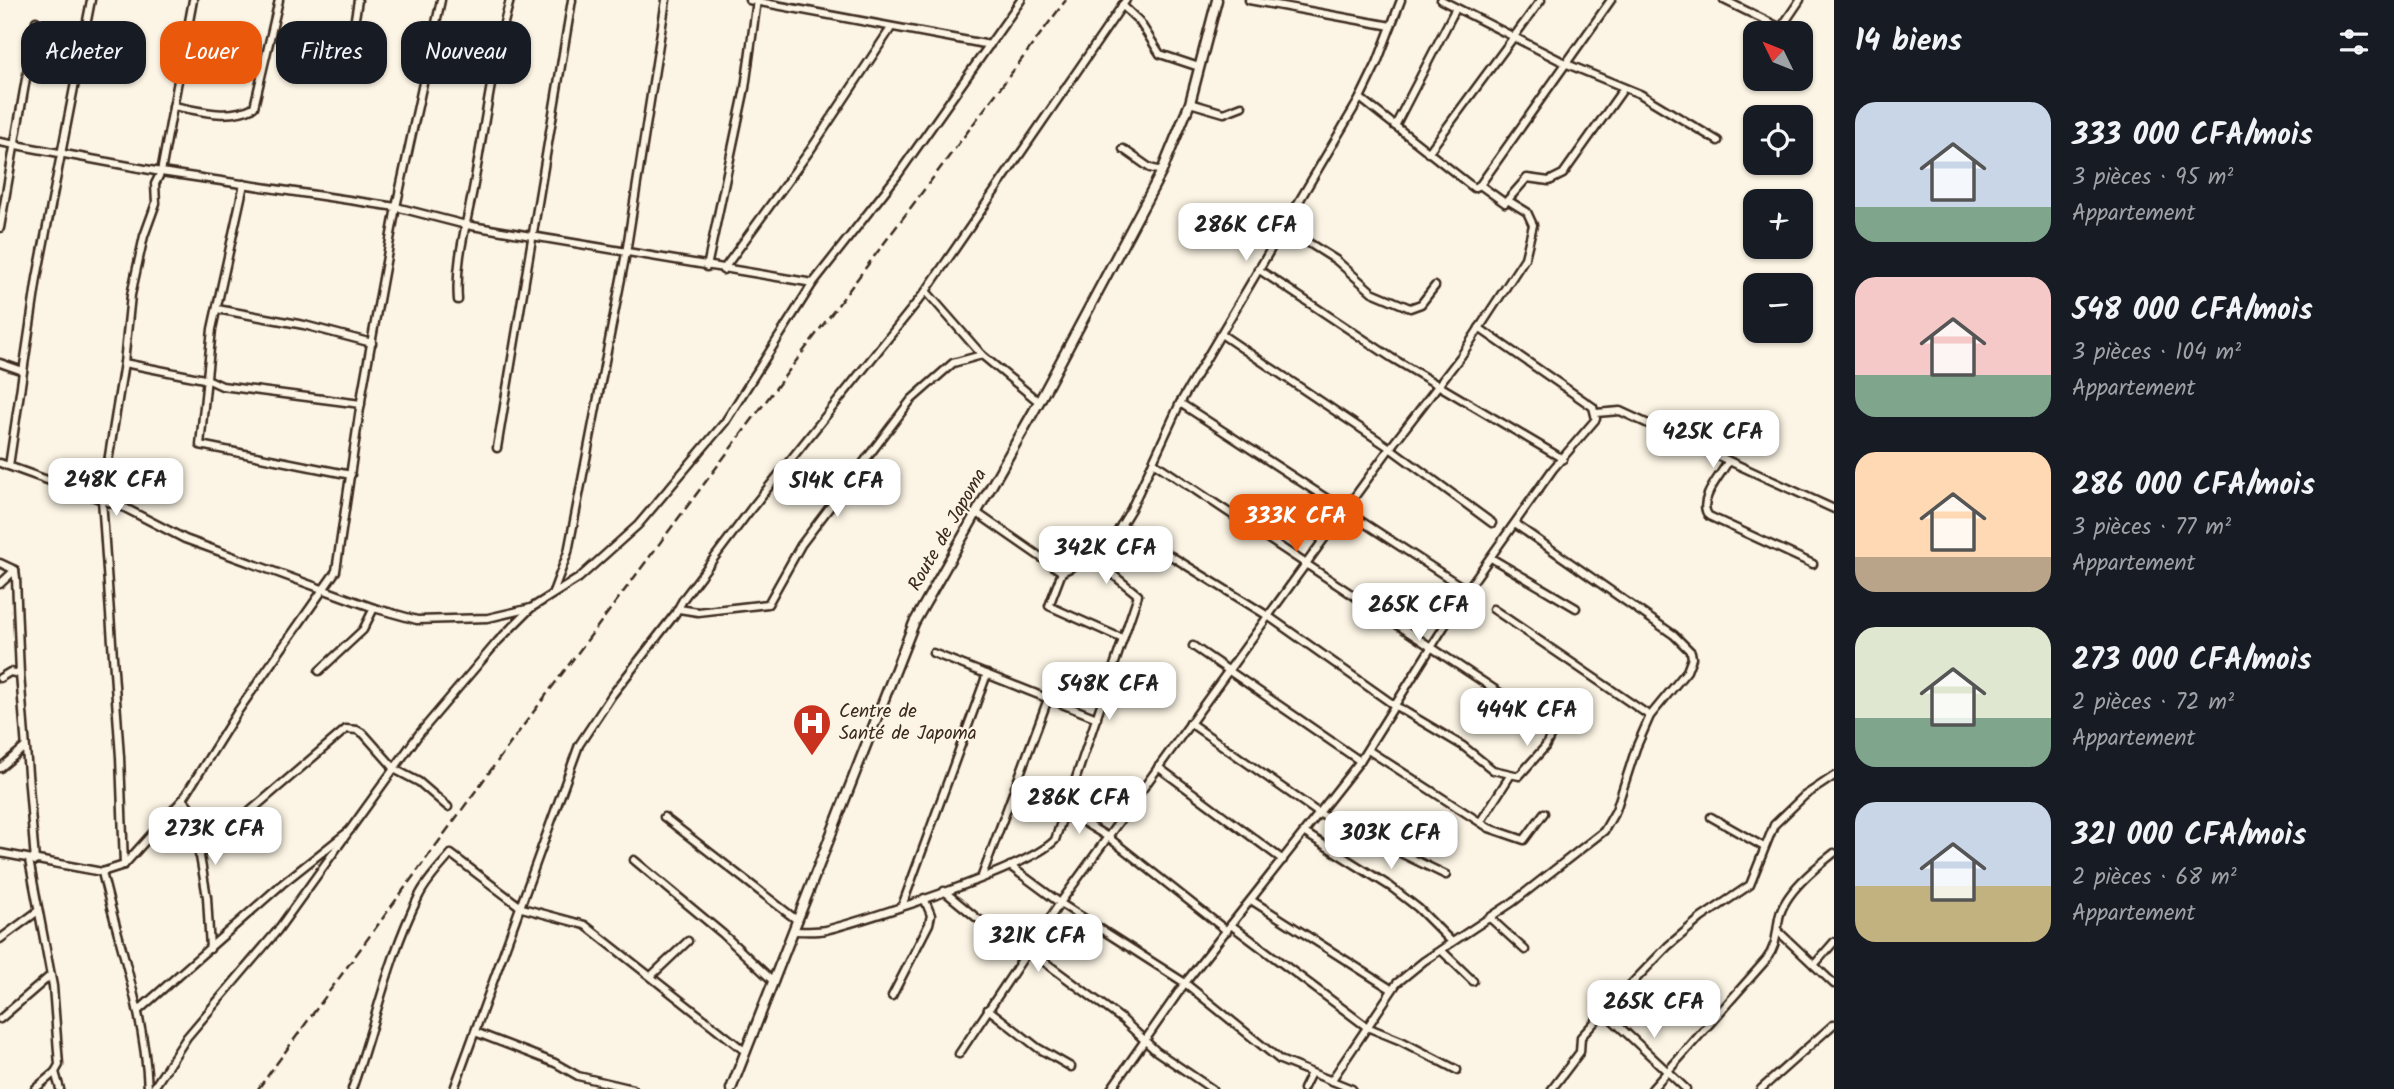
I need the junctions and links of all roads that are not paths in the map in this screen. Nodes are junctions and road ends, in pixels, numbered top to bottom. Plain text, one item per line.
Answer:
1 (91, 0) edge
2 (193, 0) edge
3 (279, 0) edge
4 (358, 0) edge
5 (441, 0) edge
6 (510, 0) edge
7 (572, 0) edge
8 (666, 0) edge
9 (754, 0) edge
10 (1021, 0) edge
11 (1217, 0) edge
12 (1250, 0) edge
13 (1323, 0) edge
14 (1401, 0) edge
15 (1441, 0) edge
16 (1541, 0) edge
17 (1611, 0) edge
18 (1724, 0) edge
19 (1800, 0) edge
20 (1268, 1) edge
21 (1124, 3) edge
22 (1456, 8) junction
23 (1319, 10) junction
24 (355, 21) edge
25 (1391, 26) junction
26 (891, 28) junction
27 (1514, 36) junction
28 (990, 46) junction
29 (1567, 64) junction
30 (1199, 67) junction
31 (25, 84) edge
32 (1624, 88) junction
33 (1360, 98) junction
34 (1190, 103) junction
35 (173, 106) junction
36 (1242, 106) dead end
37 (1395, 126) junction
38 (1718, 141) dead end
39 (0, 142) edge
40 (15, 144) junction
41 (1123, 149) dead end
42 (61, 152) junction
43 (1428, 153) junction
44 (1161, 171) junction
45 (161, 172) junction
46 (244, 184) junction
47 (1480, 185) junction
48 (1509, 201) junction
49 (396, 207) junction
50 (467, 225) junction
51 (1285, 228) junction
52 (0, 229) edge
53 (532, 236) junction
54 (626, 253) junction
55 (707, 267) junction
56 (723, 270) junction
57 (1258, 270) junction
58 (813, 283) junction
59 (1435, 286) dead end
60 (926, 291) junction
61 (457, 300) dead end
62 (217, 309) junction
63 (1479, 328) junction
64 (1221, 334) junction
65 (372, 343) junction
66 (982, 355) junction
67 (0, 363) edge
68 (124, 363) junction
69 (23, 371) junction
70 (209, 380) junction
71 (1439, 384) junction
72 (1039, 402) junction
73 (1181, 403) junction
74 (361, 404) junction
75 (1597, 413) junction
76 (496, 448) dead end
77 (1390, 448) junction
78 (1563, 459) junction
79 (1153, 462) junction
80 (1728, 462) junction
81 (0, 463) edge
82 (9, 466) junction
83 (351, 475) junction
84 (102, 499) junction
85 (1834, 509) edge
86 (1344, 512) junction
87 (977, 513) junction
88 (1492, 523) dead end
89 (1514, 524) junction
90 (1121, 525) junction
91 (1090, 555) junction
92 (1491, 558) junction
93 (0, 563) edge
94 (1306, 564) junction
95 (1813, 564) dead end
96 (15, 570) junction
97 (1062, 572) junction
98 (0, 584) edge
99 (325, 590) junction
100 (1467, 590) junction
101 (552, 594) junction
102 (373, 608) junction
103 (531, 608) junction
104 (1576, 608) dead end
105 (679, 609) junction
106 (1493, 609) dead end
107 (1268, 616) junction
108 (1124, 639) junction
109 (1193, 646) dead end
110 (1433, 647) junction
111 (933, 653) dead end
112 (319, 671) dead end
113 (1229, 672) junction
114 (20, 674) junction
115 (987, 674) junction
116 (0, 678) edge
117 (1048, 699) junction
118 (1394, 705) junction
119 (1650, 716) junction
120 (1097, 718) junction
121 (1190, 723) junction
122 (24, 747) junction
123 (1368, 750) junction
124 (1360, 761) junction
125 (1158, 767) junction
126 (0, 768) edge
127 (396, 770) junction
128 (1510, 776) junction
129 (1834, 776) edge
130 (183, 799) junction
131 (448, 807) dead end
132 (1065, 811) junction
133 (1544, 813) dead end
134 (1320, 814) junction
135 (664, 817) dead end
136 (1710, 817) dead end
137 (1481, 821) junction
138 (354, 828) junction
139 (1305, 833) junction
140 (1108, 837) junction
141 (1764, 847) junction
142 (0, 853) edge
143 (1834, 853) edge
144 (199, 855) junction
145 (634, 860) dead end
146 (1283, 860) junction
147 (32, 861) junction
148 (124, 865) junction
149 (1010, 866) junction
150 (102, 872) junction
151 (1446, 875) dead end
152 (982, 876) junction
153 (944, 891) junction
154 (924, 898) junction
155 (1251, 900) junction
156 (1060, 903) junction
157 (902, 906) junction
158 (522, 908) junction
159 (37, 911) junction
160 (1490, 918) junction
161 (798, 921) junction
162 (1229, 928) junction
163 (794, 931) junction
164 (1779, 932) junction
165 (0, 939) edge
166 (688, 941) dead end
167 (1834, 942) edge
168 (1452, 943) junction
169 (210, 949) junction
170 (1027, 949) junction
171 (1441, 950) junction
172 (1525, 950) dead end
173 (1814, 965) junction
174 (51, 975) junction
175 (651, 976) junction
176 (1473, 981) dead end
177 (774, 982) junction
178 (1185, 983) junction
179 (1834, 985) edge
180 (1391, 989) junction
181 (892, 996) dead end
182 (988, 1009) junction
183 (139, 1010) junction
184 (1604, 1012) junction
185 (0, 1019) edge
186 (1834, 1024) edge
187 (1367, 1027) junction
188 (475, 1032) junction
189 (1147, 1041) junction
190 (746, 1052) junction
191 (959, 1054) dead end
192 (1071, 1066) dead end
193 (1457, 1070) dead end
194 (1667, 1071) junction
195 (55, 1072) junction
196 (1310, 1074) junction
197 (1331, 1081) junction
198 (35, 1089) edge
199 (60, 1089) edge
200 (150, 1089) edge
201 (352, 1089) edge
202 (454, 1089) edge
203 (633, 1089) edge
204 (731, 1089) edge
205 (1111, 1089) edge
206 (1212, 1089) edge
207 (1303, 1089) edge
208 (1352, 1089) edge
209 (1552, 1089) edge
210 (1652, 1089) edge
211 (1686, 1089) edge
212 (1761, 1089) edge

1 - 42 street
2 - 35 street
3 - 35 street
4 - 24 street
5 - 49 street
6 - 50 street
7 - 53 street
8 - 54 street
9 - 26 street
9 - 55 street
10 - 28 street
11 - 30 street, Route de Japoma
12 - 20 street
13 - 23 street
14 - 25 street
15 - 22 street
16 - 27 street
17 - 29 street
18 - 19 street
20 - 23 street
21 - 30 street
21 - 60 street
22 - 27 street
22 - 37 street
23 - 25 street
25 - 33 street
26 - 28 street
26 - 56 street
27 - 29 street
27 - 43 street
28 - 58 street
29 - 32 street
29 - 47 street
30 - 34 street, Route de Japoma
31 - 40 street
32 - 38 street
32 - 48 street
33 - 37 street
33 - 51 street
34 - 36 street
34 - 44 street, Route de Japoma
35 - 45 street
37 - 43 street
39 - 40 street
40 - 42 street
40 - 52 street
41 - 44 street
42 - 45 street
42 - 69 street
43 - 47 street
44 - 72 street, Route de Japoma
45 - 46 street
45 - 68 street
46 - 49 street
46 - 62 street
47 - 48 street
48 - 63 street
49 - 50 street
49 - 65 street
50 - 53 street
50 - 61 street
51 - 57 street
51 - 59 street
53 - 54 street
53 - 76 street
54 - 55 street
54 - 101 street
55 - 56 street
56 - 58 street
57 - 64 street
57 - 71 street
58 - 101 street
60 - 66 street
60 - 105 street
62 - 65 street
62 - 70 street
63 - 71 street
63 - 75 street
64 - 73 street
64 - 77 street
65 - 74 street
66 - 72 street
66 - 105 street
67 - 69 street
68 - 70 street
68 - 84 street
69 - 82 street
70 - 74 street
70 - 83 street
71 - 77 street
71 - 78 street
72 - 87 street, Route de Japoma
73 - 79 street
73 - 86 street
74 - 83 street
75 - 78 street
75 - 80 street
77 - 86 street
77 - 88 street
78 - 89 street
79 - 90 street
79 - 94 street
80 - 85 street
80 - 95 street
81 - 82 street
82 - 84 street
83 - 99 street
84 - 99 street
84 - 148 street
86 - 94 street
86 - 100 street
87 - 97 street
87 - 161 street, Route de Japoma
89 - 92 street
89 - 119 street
90 - 91 street
90 - 107 street
91 - 97 street
91 - 108 street
92 - 100 street
92 - 104 street
93 - 96 street
94 - 107 street
94 - 110 street
96 - 98 street
96 - 114 street
97 - 108 street
99 - 102 street
99 - 130 street
100 - 110 street
101 - 103 street
102 - 103 street
102 - 112 street
103 - 127 street
105 - 158 street
106 - 119 street
107 - 113 street
107 - 118 street
108 - 120 street
109 - 113 street
110 - 118 street
110 - 128 street
111 - 115 street
113 - 121 street
113 - 124 street
114 - 116 street
114 - 122 street
115 - 117 street
115 - 157 street
117 - 120 street
117 - 152 street
118 - 123 street
118 - 128 street
119 - 160 street
120 - 132 street
121 - 125 street
121 - 134 street
122 - 126 street
122 - 147 street
123 - 124 street
123 - 137 street
124 - 134 street
125 - 140 street
125 - 146 street
127 - 131 street
127 - 138 street
127 - 144 street
128 - 137 street
129 - 141 street
130 - 144 street
130 - 148 street
132 - 140 street
132 - 149 street
133 - 137 street
134 - 139 street
134 - 151 street
135 - 161 street
136 - 141 street
138 - 169 street
138 - 200 street
139 - 146 street
139 - 168 street
140 - 156 street
140 - 162 street
141 - 184 street
142 - 147 street
143 - 164 street
144 - 169 street
145 - 177 street
146 - 155 street
147 - 150 street
147 - 159 street
148 - 150 street
149 - 152 street
149 - 156 street
150 - 183 street
152 - 153 street
153 - 154 street
153 - 170 street
154 - 157 street
154 - 181 street
155 - 162 street
155 - 180 street
156 - 170 street
156 - 178 street
157 - 163 street
158 - 175 street
158 - 188 street
158 - 201 street
159 - 165 street
159 - 174 street
160 - 168 street
160 - 172 street
161 - 163 street, Route de Japoma
162 - 178 street
162 - 187 street
163 - 177 street, Route de Japoma
164 - 173 street
164 - 194 street
166 - 175 street
167 - 173 street
168 - 171 street
169 - 183 street
170 - 182 street
170 - 189 street
171 - 176 street
171 - 180 street
173 - 179 street
174 - 185 street
174 - 195 street
175 - 190 street
177 - 190 street, Route de Japoma
178 - 189 street
178 - 196 street
180 - 187 street
182 - 191 street
182 - 192 street
183 - 200 street
184 - 194 street
184 - 209 street
186 - 212 street
187 - 193 street
187 - 197 street
188 - 202 street
188 - 203 street
189 - 205 street
189 - 206 street
190 - 204 street, Route de Japoma
194 - 210 street
194 - 211 street
195 - 198 street
195 - 199 street
196 - 197 street
196 - 207 street
197 - 208 street

